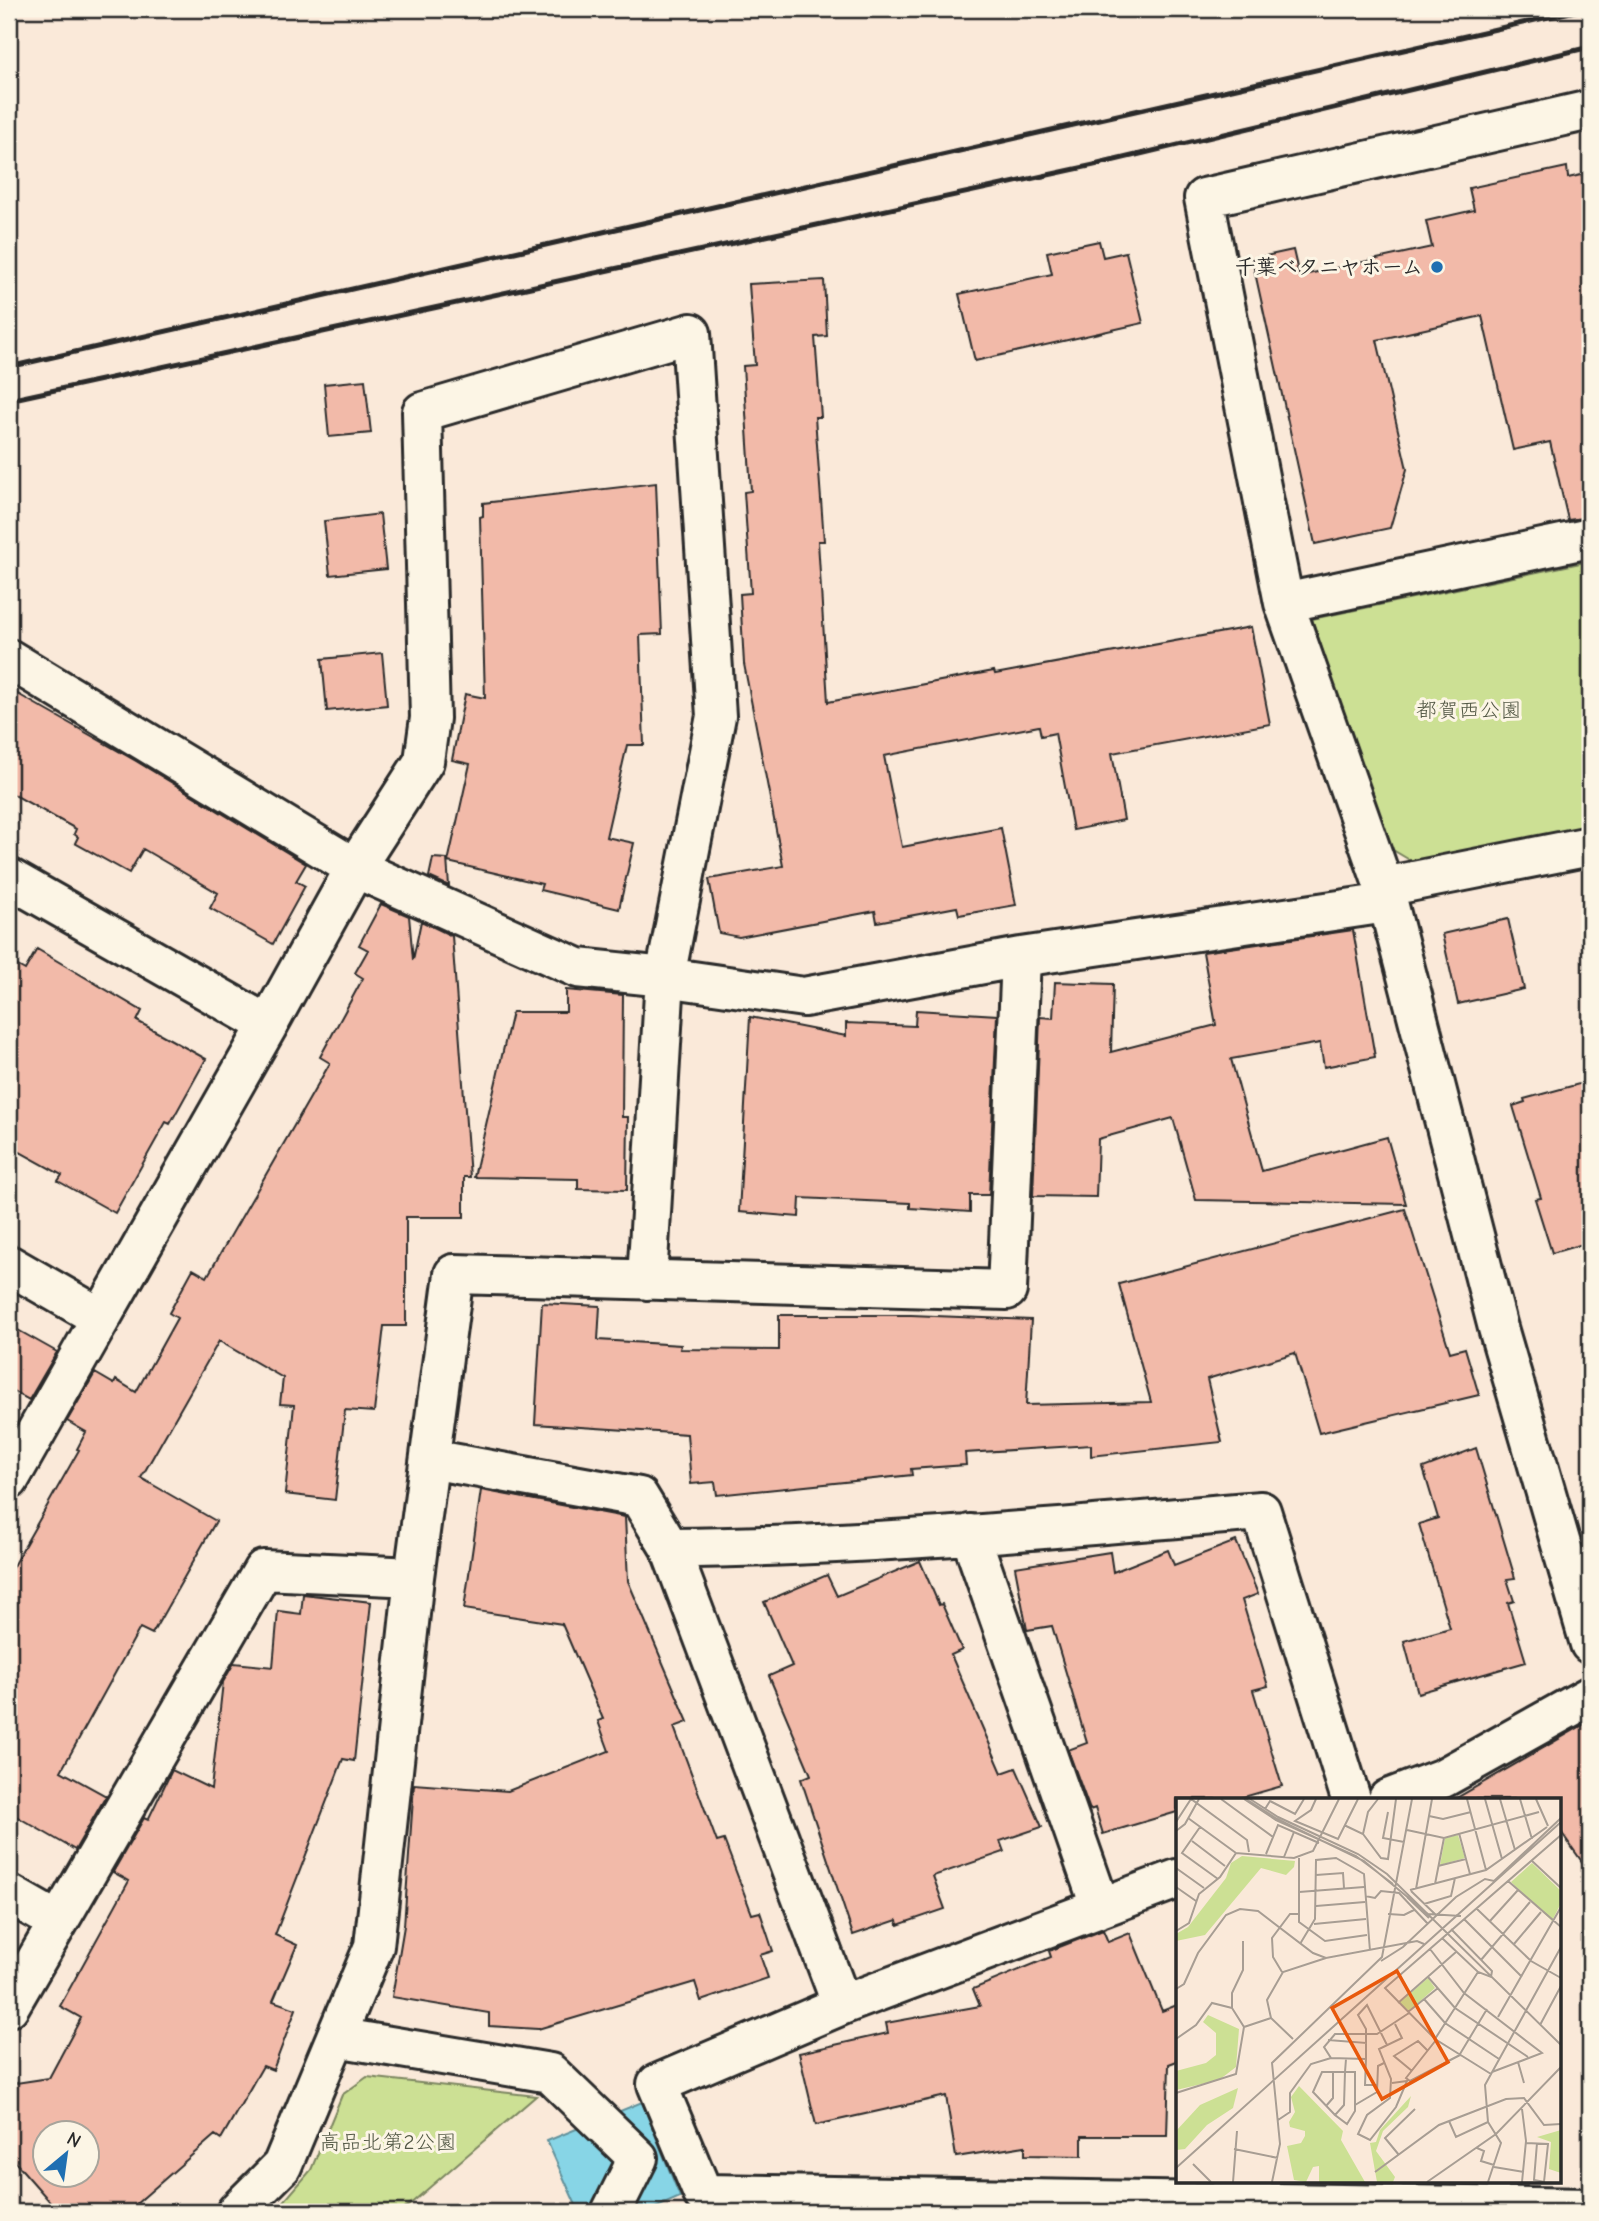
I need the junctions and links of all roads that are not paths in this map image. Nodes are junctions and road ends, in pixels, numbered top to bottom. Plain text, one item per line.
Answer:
1 (1590, 110) edge
2 (1590, 538) edge
3 (1284, 603) junction
4 (9, 659) edge
5 (1590, 846) edge
6 (355, 868) junction
7 (9, 878) edge
8 (1385, 895) junction
9 (1021, 957) junction
10 (665, 977) junction
11 (268, 1025) junction
12 (9, 1265) edge
13 (647, 1280) junction
14 (101, 1318) junction
15 (429, 1459) junction
16 (9, 1480) edge
17 (970, 1534) junction
18 (670, 1548) junction
19 (414, 1577) junction
20 (1590, 1644) edge
21 (1590, 1696) edge
22 (1351, 1798) edge
23 (1391, 1798) edge
24 (1176, 1879) edge
25 (9, 1894) edge
26 (1100, 1906) junction
27 (58, 1922) junction
28 (842, 2005) junction
29 (9, 2007) edge
30 (336, 2037) junction
31 (1566, 2199) edge
32 (236, 2212) edge
33 (611, 2212) edge

1 - 3 street
2 - 3 street
3 - 8 street
4 - 6 street
5 - 8 street
6 - 10 street
6 - 10 street
6 - 11 street
7 - 11 street
8 - 9 street
8 - 20 street
9 - 10 street
9 - 13 street
10 - 13 street
11 - 14 street
12 - 14 street
13 - 15 street
14 - 16 street
15 - 18 street
15 - 19 street
17 - 18 street
17 - 22 street
17 - 26 street
18 - 28 street
19 - 27 street
19 - 30 street
21 - 23 street
24 - 26 street
25 - 27 street
26 - 28 street
27 - 29 street
28 - 31 street
30 - 32 street
30 - 33 street

